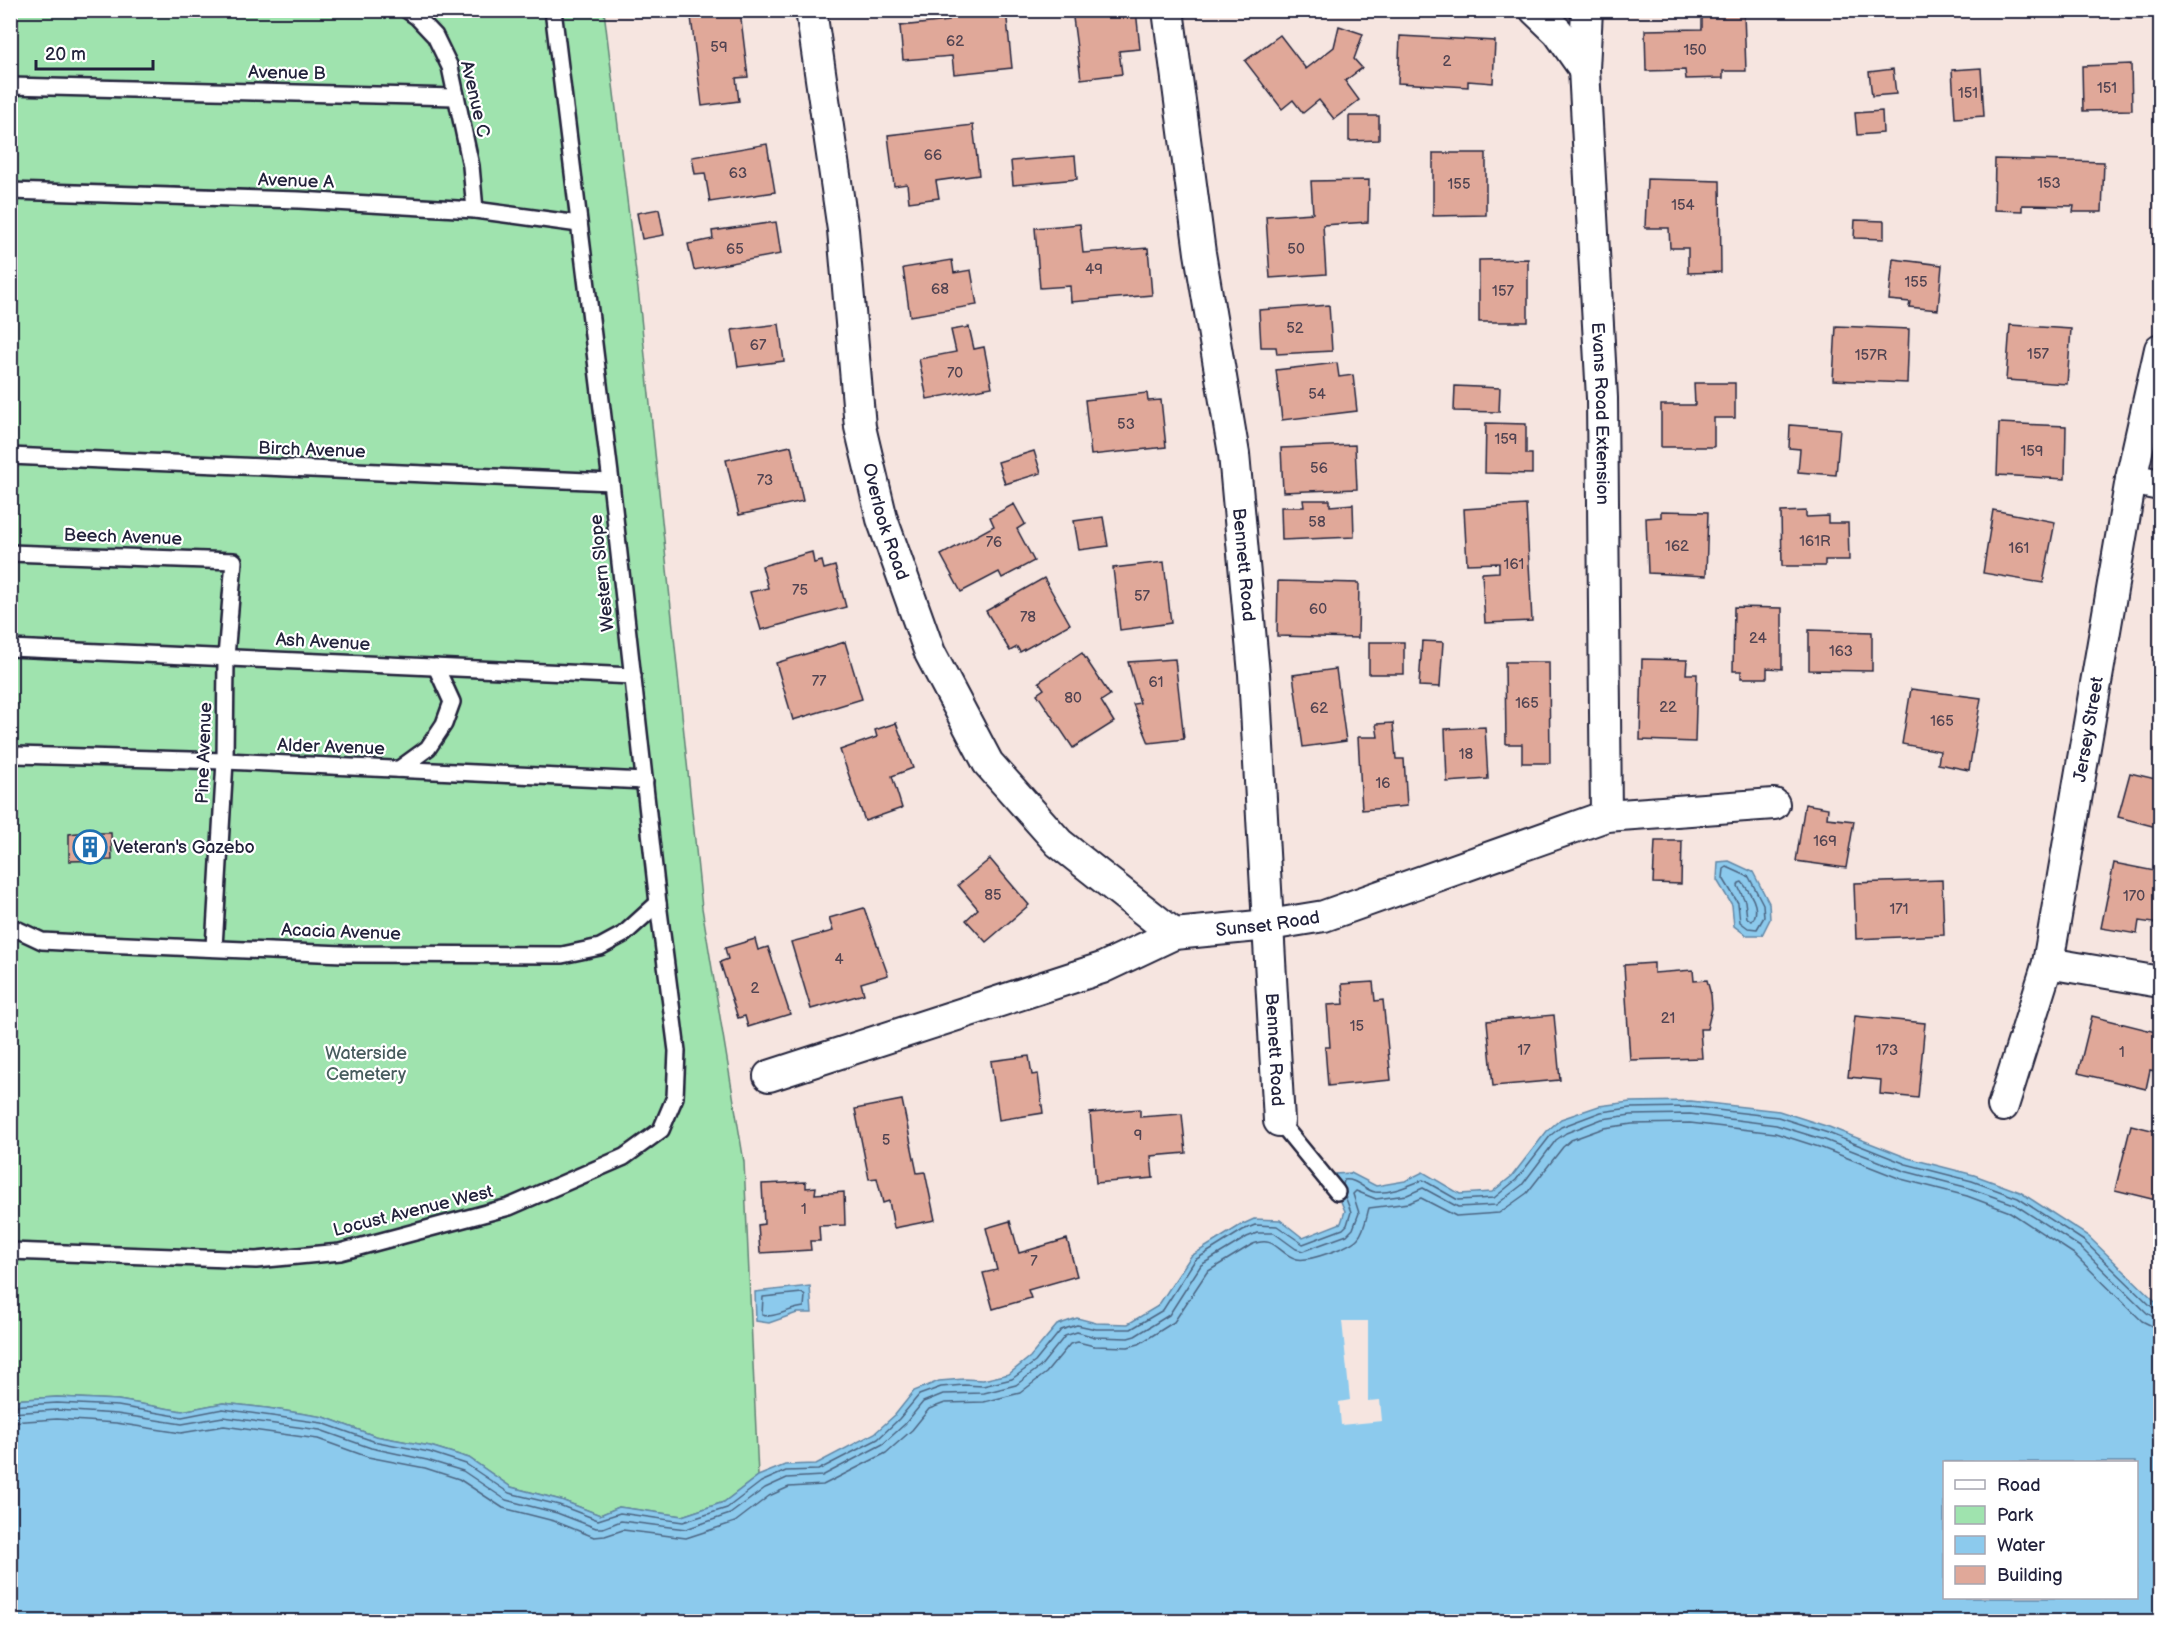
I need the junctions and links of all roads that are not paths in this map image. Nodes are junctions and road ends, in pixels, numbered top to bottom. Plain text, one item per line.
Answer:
1 (407, 10) edge
2 (541, 10) edge
3 (553, 10) edge
4 (811, 10) edge
5 (1168, 10) edge
6 (1536, 10) edge
7 (1587, 10) edge
8 (556, 37) junction
9 (1584, 69) junction
10 (10, 86) edge
11 (455, 97) junction
12 (10, 191) edge
13 (475, 210) junction
14 (579, 225) junction
15 (2160, 349) edge
16 (10, 456) edge
17 (2132, 479) junction
18 (611, 482) junction
19 (2160, 485) edge
20 (10, 553) edge
21 (234, 561) joint
22 (10, 648) edge
23 (226, 657) junction
24 (436, 667) junction
25 (633, 676) junction
26 (12, 754) edge
27 (225, 761) junction
28 (399, 769) junction
29 (645, 781) junction
30 (1774, 804) dead end
31 (1606, 816) junction
32 (658, 903) junction
33 (1269, 925) junction
34 (10, 926) edge
35 (1174, 934) junction
36 (214, 947) junction
37 (2048, 963) junction
38 (2160, 982) edge
39 (769, 1076) dead end
40 (2003, 1106) dead end
41 (1279, 1121) joint
42 (662, 1130) joint
43 (1337, 1192) dead end
44 (10, 1251) edge

1 - 11 lane, Avenue C
2 - 8 lane
3 - 8 lane, Western Slope
4 - 35 street, Overlook Road
5 - 33 street, Bennett Road
6 - 9 street
7 - 9 street, Evans Road Extension
8 - 14 lane, Western Slope
9 - 31 street, Evans Road Extension
10 - 11 lane, Avenue B
11 - 13 lane, Avenue C
12 - 13 lane, Avenue A
13 - 14 lane, Avenue A
14 - 18 lane, Western Slope
15 - 17 street, Jersey Street
16 - 18 lane, Birch Avenue
17 - 19 street
17 - 37 street, Jersey Street
18 - 25 lane, Western Slope
20 - 21 lane, Beech Avenue
21 - 23 lane, Pine Avenue
22 - 23 lane, Ash Avenue
23 - 24 lane, Ash Avenue
23 - 27 lane, Pine Avenue
24 - 25 lane, Ash Avenue
24 - 28 lane
25 - 29 lane, Western Slope
26 - 27 lane, Alder Avenue
27 - 28 lane, Alder Avenue
27 - 36 lane, Pine Avenue
28 - 29 lane, Alder Avenue
29 - 32 lane, Western Slope
30 - 31 street, Sunset Road
31 - 33 street, Sunset Road
32 - 36 lane, Acacia Avenue
32 - 42 lane, Western Slope
33 - 35 street, Sunset Road
33 - 41 street, Bennett Road
34 - 36 lane, Acacia Avenue
35 - 39 street, Sunset Road
37 - 38 street
37 - 40 street, Jersey Street
41 - 43 lane
42 - 44 lane, Locust Avenue West

